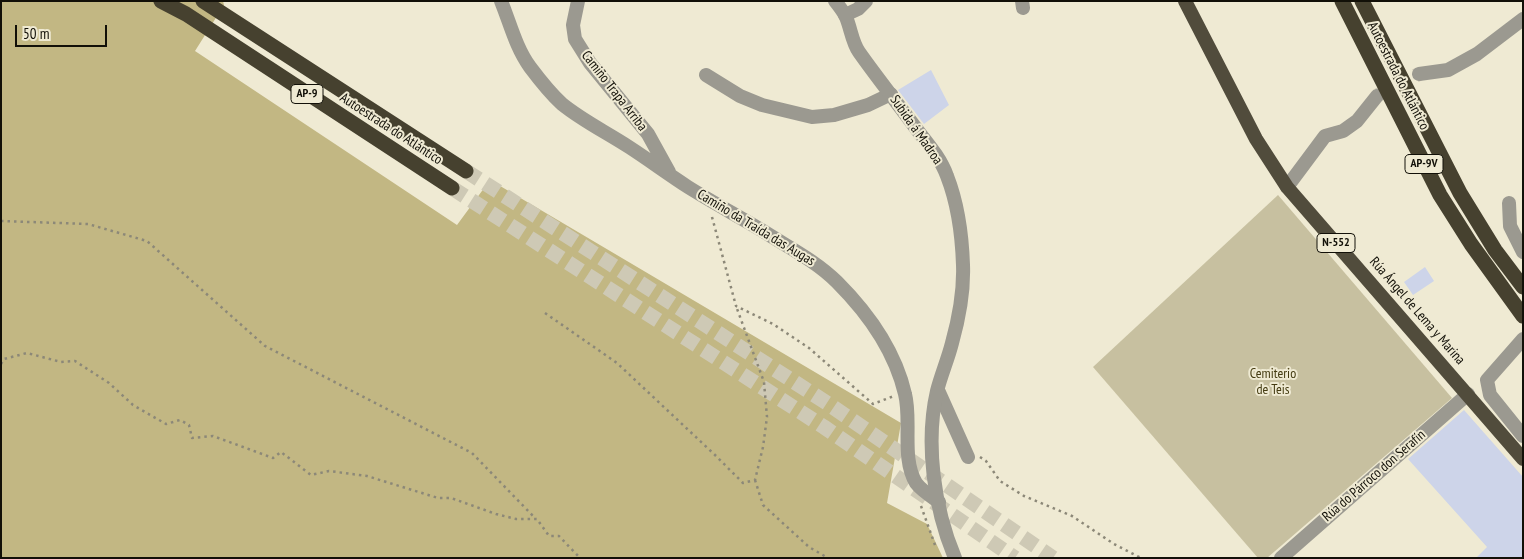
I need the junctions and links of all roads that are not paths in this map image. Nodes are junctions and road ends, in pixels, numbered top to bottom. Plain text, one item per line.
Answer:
1 (161, 1) edge
2 (204, 1) edge
3 (501, 1) edge
4 (578, 1) edge
5 (835, 1) edge
6 (866, 1) edge
7 (1185, 1) edge
8 (1342, 1) edge
9 (1362, 1) edge
10 (845, 15) junction
11 (1523, 19) edge
12 (1420, 74) tunnel mouth
13 (706, 75) dead end
14 (891, 94) junction
15 (1377, 96) tunnel mouth
16 (466, 171) tunnel mouth
17 (672, 176) junction
18 (1287, 187) junction
19 (452, 188) tunnel mouth
20 (1509, 203) dead end
21 (1523, 252) edge
22 (1523, 287) edge
23 (1523, 316) edge
24 (1523, 339) edge
25 (938, 390) junction
26 (1468, 394) junction
27 (1523, 436) edge
28 (968, 457) road end
29 (1522, 458) edge
30 (939, 502) junction
31 (955, 558) edge
32 (1281, 558) edge

1 - 19 highway, Autoestrada do Atlántico / AP-9
2 - 16 highway, Autoestrada do Atlántico / AP-9
3 - 17 street, Camiño da Traída das Augas
4 - 17 street, Camiño Trapa Arriba
5 - 10 street, Subida á Madroa
6 - 10 street
7 - 18 highway, Rúa Ángel de Lema y Marina / N-552
8 - 23 highway, Autoestrada do Atlántico / AP-9V
9 - 22 highway, Autoestrada do Atlántico / AP-9V
10 - 14 street, Subida á Madroa
11 - 12 street
13 - 14 street
14 - 25 street, Subida á Madroa
15 - 18 street
17 - 30 street, Camiño da Traída das Augas
18 - 26 highway, Rúa Ángel de Lema y Marina / N-552
20 - 21 street
24 - 27 street
25 - 28 street
25 - 30 street, Subida á Madroa
26 - 29 highway, Rúa Ángel de Lema y Marina / N-552
26 - 32 street, Rúa do Párroco don Serafín
30 - 31 street, Subida á Madroa

